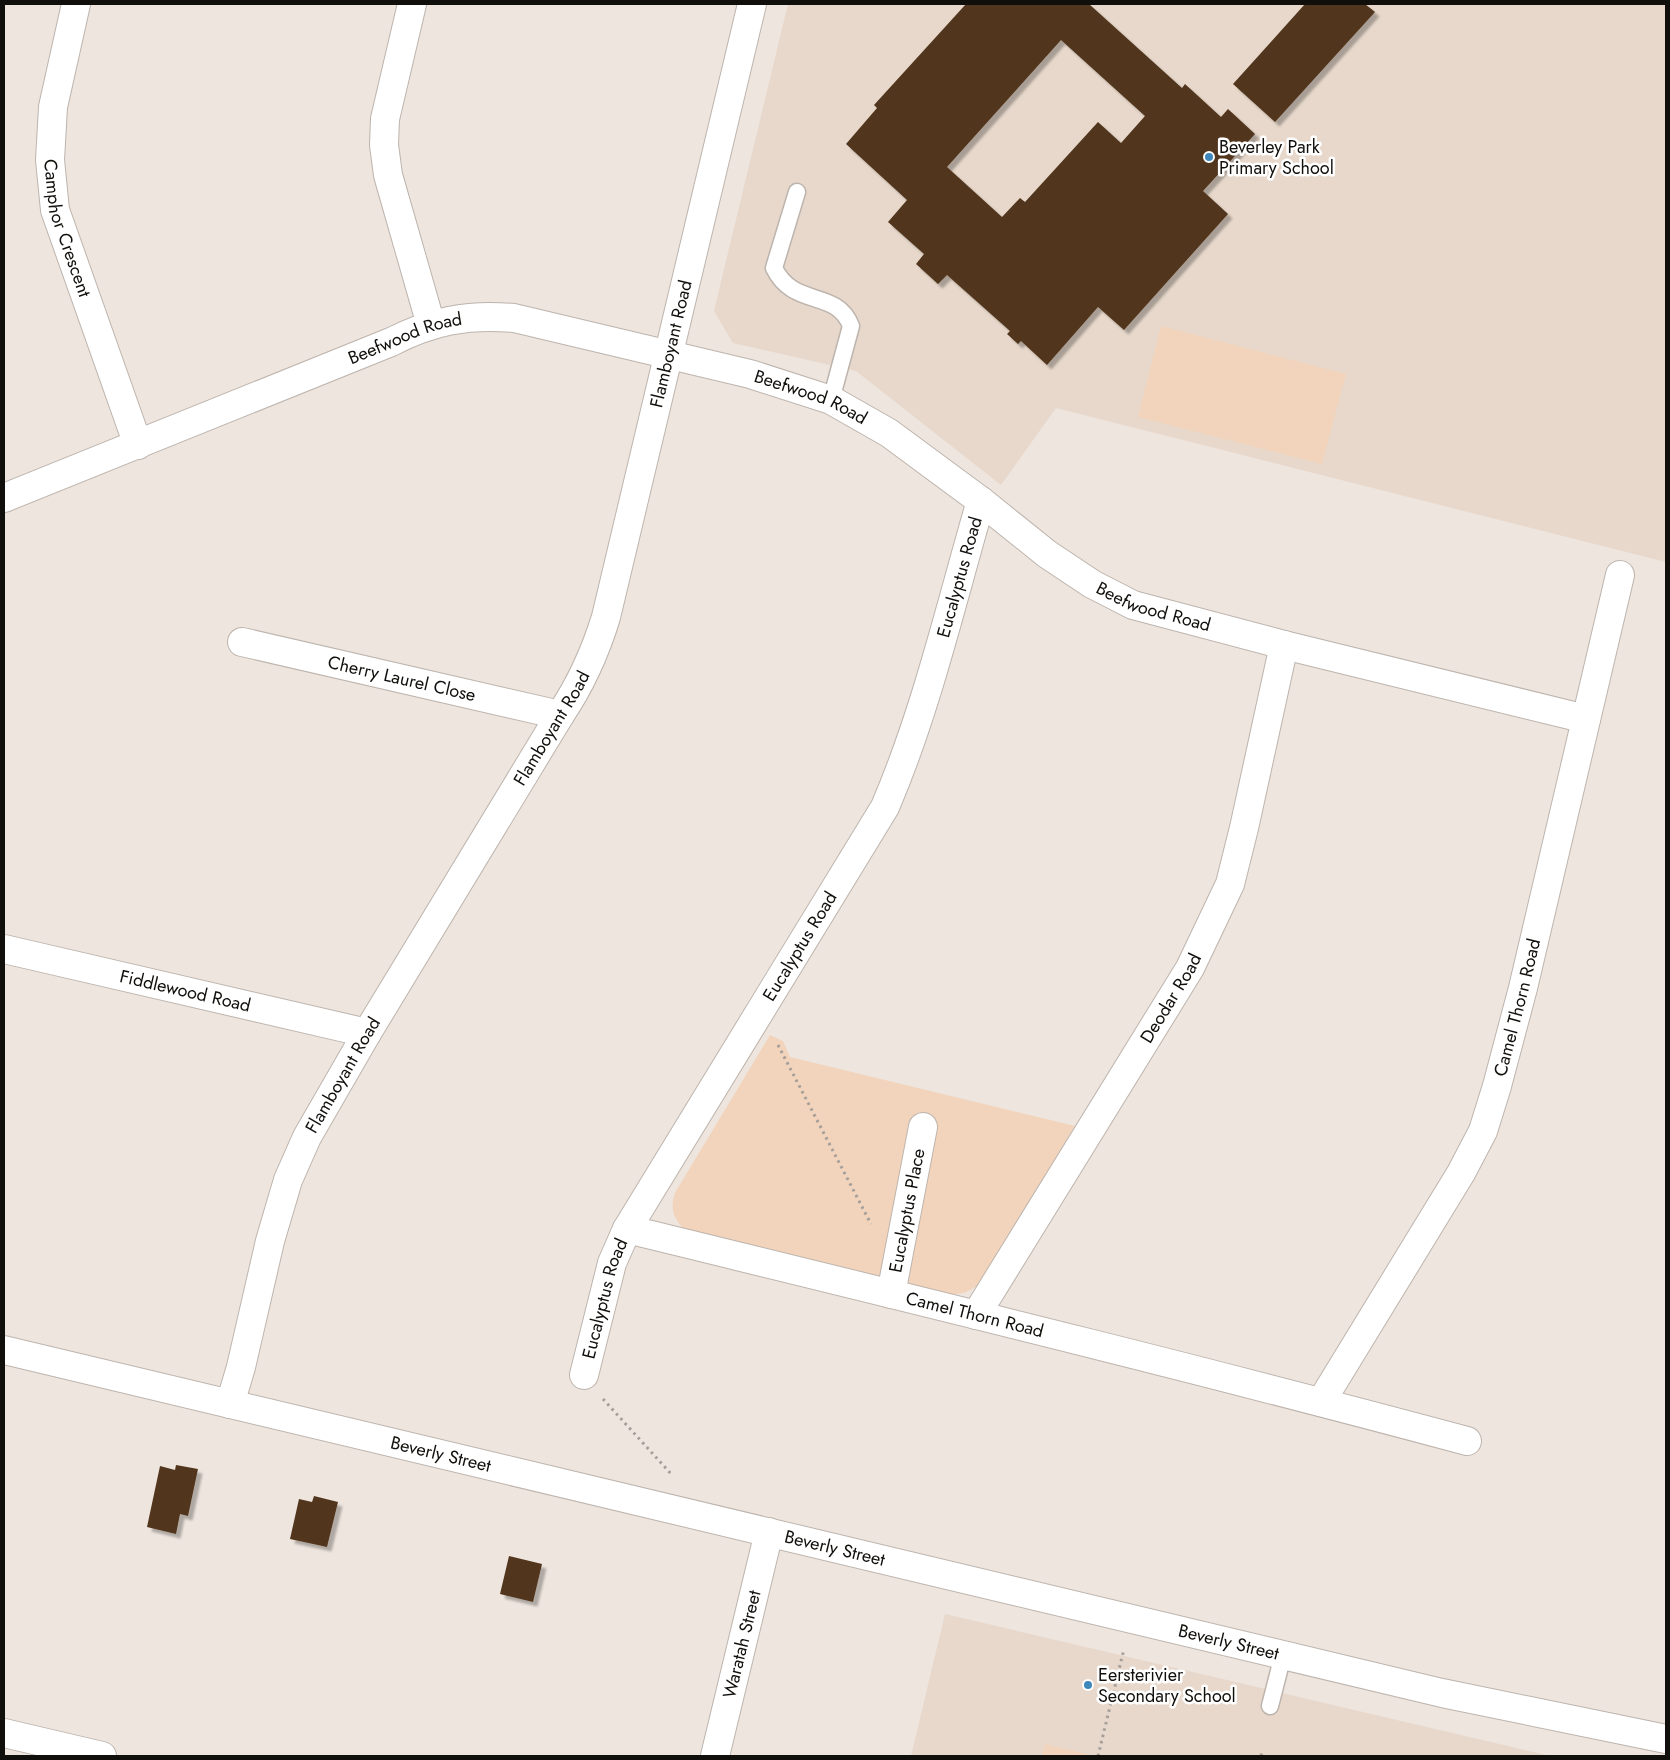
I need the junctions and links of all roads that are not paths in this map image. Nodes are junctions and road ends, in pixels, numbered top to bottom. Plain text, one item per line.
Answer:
1 (76, 4) edge
2 (412, 4) edge
3 (752, 4) edge
4 (797, 192) dead end
5 (431, 325) junction
6 (668, 355) junction
7 (831, 400) junction
8 (138, 445) junction
9 (4, 498) edge
10 (981, 501) junction
11 (1620, 575) dead end
12 (242, 642) dead end
13 (1284, 645) junction
14 (560, 715) junction
15 (1586, 719) junction
16 (4, 949) edge
17 (367, 1033) junction
18 (922, 1127) dead end
19 (627, 1229) junction
20 (891, 1294) junction
21 (976, 1315) junction
22 (4, 1350) edge
23 (590, 1384) road end
24 (1321, 1402) junction
25 (230, 1404) junction
26 (1467, 1441) dead end
27 (769, 1532) junction
28 (1283, 1655) junction
29 (1270, 1706) dead end
30 (4, 1733) edge
31 (1666, 1739) edge
32 (102, 1756) edge
33 (715, 1756) edge

1 - 8 street, Camphor Crescent
2 - 5 street
3 - 6 street, Flamboyant Road
4 - 7 lane
5 - 6 street, Beefwood Road
5 - 8 street, Beefwood Road
6 - 7 street, Beefwood Road
6 - 14 street, Flamboyant Road
7 - 10 street, Beefwood Road
8 - 9 street, Beefwood Road
10 - 13 street, Beefwood Road
10 - 19 street, Eucalyptus Road
11 - 15 street, Camel Thorn Road
12 - 14 street, Cherry Laurel Close
13 - 15 street, Beefwood Road
13 - 21 street, Deodar Road
14 - 17 street, Flamboyant Road
15 - 24 street, Camel Thorn Road
16 - 17 street, Fiddlewood Road
17 - 25 street, Flamboyant Road
18 - 20 street, Eucalyptus Place
19 - 20 street, Camel Thorn Road
19 - 23 street, Eucalyptus Road
20 - 21 street, Camel Thorn Road
21 - 24 street, Camel Thorn Road
22 - 25 street, Beverly Street
24 - 26 street, Camel Thorn Road
25 - 27 street, Beverly Street
27 - 28 street, Beverly Street
27 - 33 street, Waratah Street
28 - 29 lane
28 - 31 street, Beverly Street
30 - 32 street

